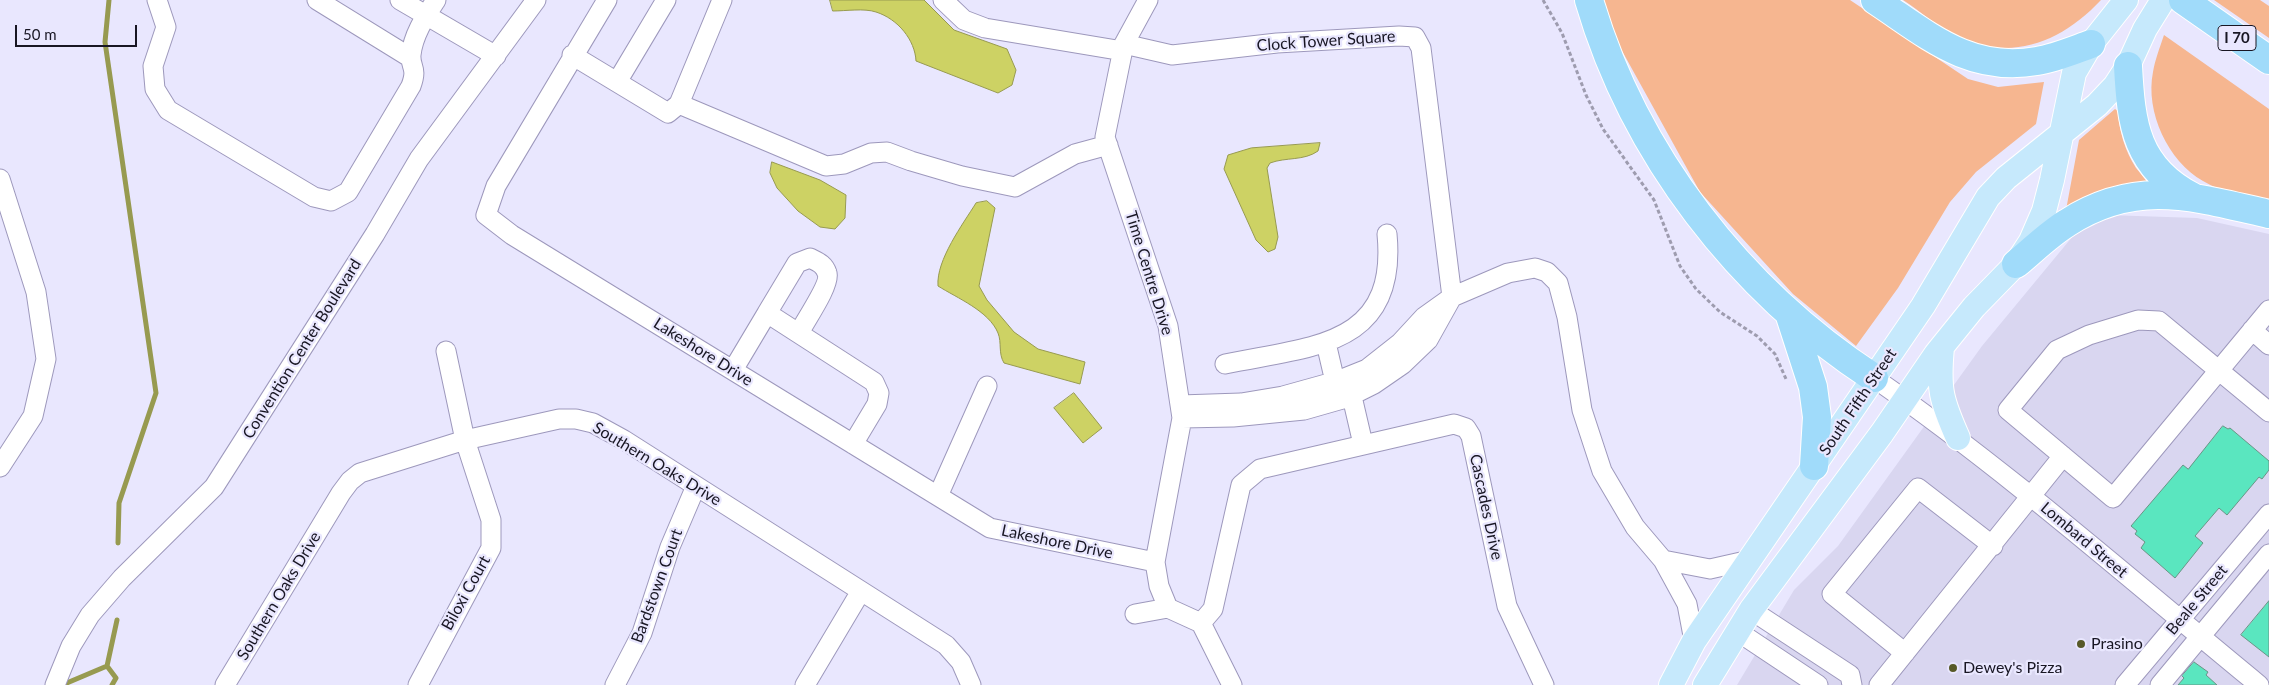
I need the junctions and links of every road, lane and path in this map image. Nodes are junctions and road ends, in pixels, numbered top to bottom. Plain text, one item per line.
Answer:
1 (157, 0) edge
2 (317, 0) edge
3 (400, 0) edge
4 (536, 0) edge
5 (607, 0) edge
6 (666, 0) edge
7 (722, 0) edge
8 (943, 0) edge
9 (1148, 0) edge
10 (1543, 0) edge
11 (1576, 0) edge
12 (1589, 0) edge
13 (1875, 0) edge
14 (2126, 0) edge
15 (2163, 0) edge
16 (2183, 0) edge
17 (431, 8) edge
18 (2091, 44) junction
19 (1602, 45) junction
20 (1123, 48) junction
21 (572, 55) junction
22 (496, 56) junction
23 (411, 58) junction
24 (2269, 60) edge
25 (2128, 66) junction
26 (617, 82) junction
27 (679, 104) junction
28 (2062, 134) junction
29 (1108, 145) junction
30 (0, 179) edge
31 (2193, 197) junction
32 (2269, 214) edge
33 (1387, 234) dead end
34 (2016, 264) junction
35 (1452, 297) junction
36 (2269, 310) edge
37 (767, 313) junction
38 (1789, 314) junction
39 (2252, 330) junction
40 (799, 333) junction
41 (1326, 343) junction
42 (2269, 345) edge
43 (1942, 346) junction
44 (446, 351) dead end
45 (1225, 364) dead end
46 (733, 370) junction
47 (2219, 371) junction
48 (1874, 378) junction
49 (1337, 381) junction
50 (1788, 383) dead end
51 (987, 386) dead end
52 (1346, 398) junction
53 (1906, 400) junction
54 (1181, 412) junction
55 (2269, 412) edge
56 (1958, 438) junction
57 (465, 440) junction
58 (853, 444) junction
59 (1363, 444) junction
60 (2063, 456) junction
61 (1814, 466) junction
62 (0, 467) edge
63 (696, 486) junction
64 (938, 496) junction
65 (2032, 497) junction
66 (2269, 514) edge
67 (1992, 546) junction
68 (2269, 554) edge
69 (1662, 560) junction
70 (1750, 560) junction
71 (1155, 562) junction
72 (862, 591) junction
73 (1168, 608) junction
74 (1751, 610) junction
75 (1135, 614) dead end
76 (2180, 620) junction
77 (1201, 623) junction
78 (1737, 631) junction
79 (2200, 637) junction
80 (1694, 641) junction
81 (1905, 653) junction
82 (1792, 678) edge
83 (55, 685) edge
84 (224, 685) edge
85 (418, 685) edge
86 (615, 685) edge
87 (805, 685) edge
88 (971, 685) edge
89 (1232, 685) edge
90 (1544, 685) edge
91 (1671, 685) edge
92 (1705, 685) edge
93 (1818, 685) edge
94 (1852, 685) edge
95 (1879, 685) edge
96 (2125, 685) edge
97 (2160, 685) edge
98 (2259, 685) edge

1 - 23 street
2 - 23 street
3 - 17 street
4 - 22 street, Convention Center Boulevard
5 - 21 street, Lakeshore Drive
6 - 26 street
7 - 27 street
8 - 20 street
9 - 20 street, Time Centre Drive
10 - 50 path
11 - 19 street
12 - 19 highway
13 - 18 highway
14 - 18 main road
15 - 25 main road, South Fifth Street
16 - 24 highway, I 70
17 - 22 street
17 - 23 street
18 - 28 main road
19 - 38 highway
20 - 29 street, Time Centre Drive
20 - 35 street, Clock Tower Square
21 - 26 street
21 - 46 street, Lakeshore Drive
22 - 83 street, Convention Center Boulevard
25 - 28 main road, South Fifth Street
25 - 31 highway
26 - 27 street
27 - 29 street
28 - 34 main road
28 - 48 main road, South Fifth Street
29 - 54 street, Time Centre Drive
30 - 62 street
31 - 32 highway
31 - 34 highway
33 - 41 street
34 - 43 main road
35 - 49 street
35 - 52 street
35 - 69 street
36 - 39 street
37 - 40 street
37 - 40 street
37 - 46 street
38 - 48 highway
38 - 61 highway
39 - 42 street
39 - 47 street
40 - 58 street
41 - 45 street
41 - 49 street
43 - 53 main road
43 - 56 main road
44 - 57 street, Biloxi Court
46 - 58 street, Lakeshore Drive
47 - 55 street
47 - 60 street
47 - 60 street
48 - 53 street, Lombard Street
48 - 61 main road, South Fifth Street
49 - 52 street
49 - 54 street
51 - 64 street
52 - 54 street
52 - 59 street
53 - 56 street, Lombard Street
53 - 74 main road
54 - 71 street, Time Centre Drive
56 - 65 street, Lombard Street
57 - 63 street, Southern Oaks Drive
57 - 84 street, Southern Oaks Drive
57 - 85 street, Biloxi Court
58 - 64 street, Lakeshore Drive
59 - 77 street, Cascades Drive
59 - 90 street, Cascades Drive
60 - 65 street
61 - 70 main road, South Fifth Street
63 - 72 street, Southern Oaks Drive
63 - 86 street, Bardstown Court
64 - 71 street, Lakeshore Drive
65 - 67 street
65 - 76 street, Lombard Street
66 - 76 street, Beale Street
67 - 81 street
67 - 81 street
68 - 79 street, Beale Street
69 - 70 street
69 - 80 street
70 - 78 main road
70 - 80 main road, South Fifth Street
71 - 73 street, Time Centre Drive
72 - 87 street
72 - 88 street, Southern Oaks Drive
73 - 75 street
73 - 77 street
74 - 78 main road
74 - 94 street
76 - 79 street, Lombard Street
76 - 96 street, Beale Street
77 - 89 street
78 - 82 street
78 - 92 main road
79 - 97 street, Beale Street
79 - 98 street, Lombard Street
80 - 91 main road, South Fifth Street
81 - 95 street
82 - 93 street

